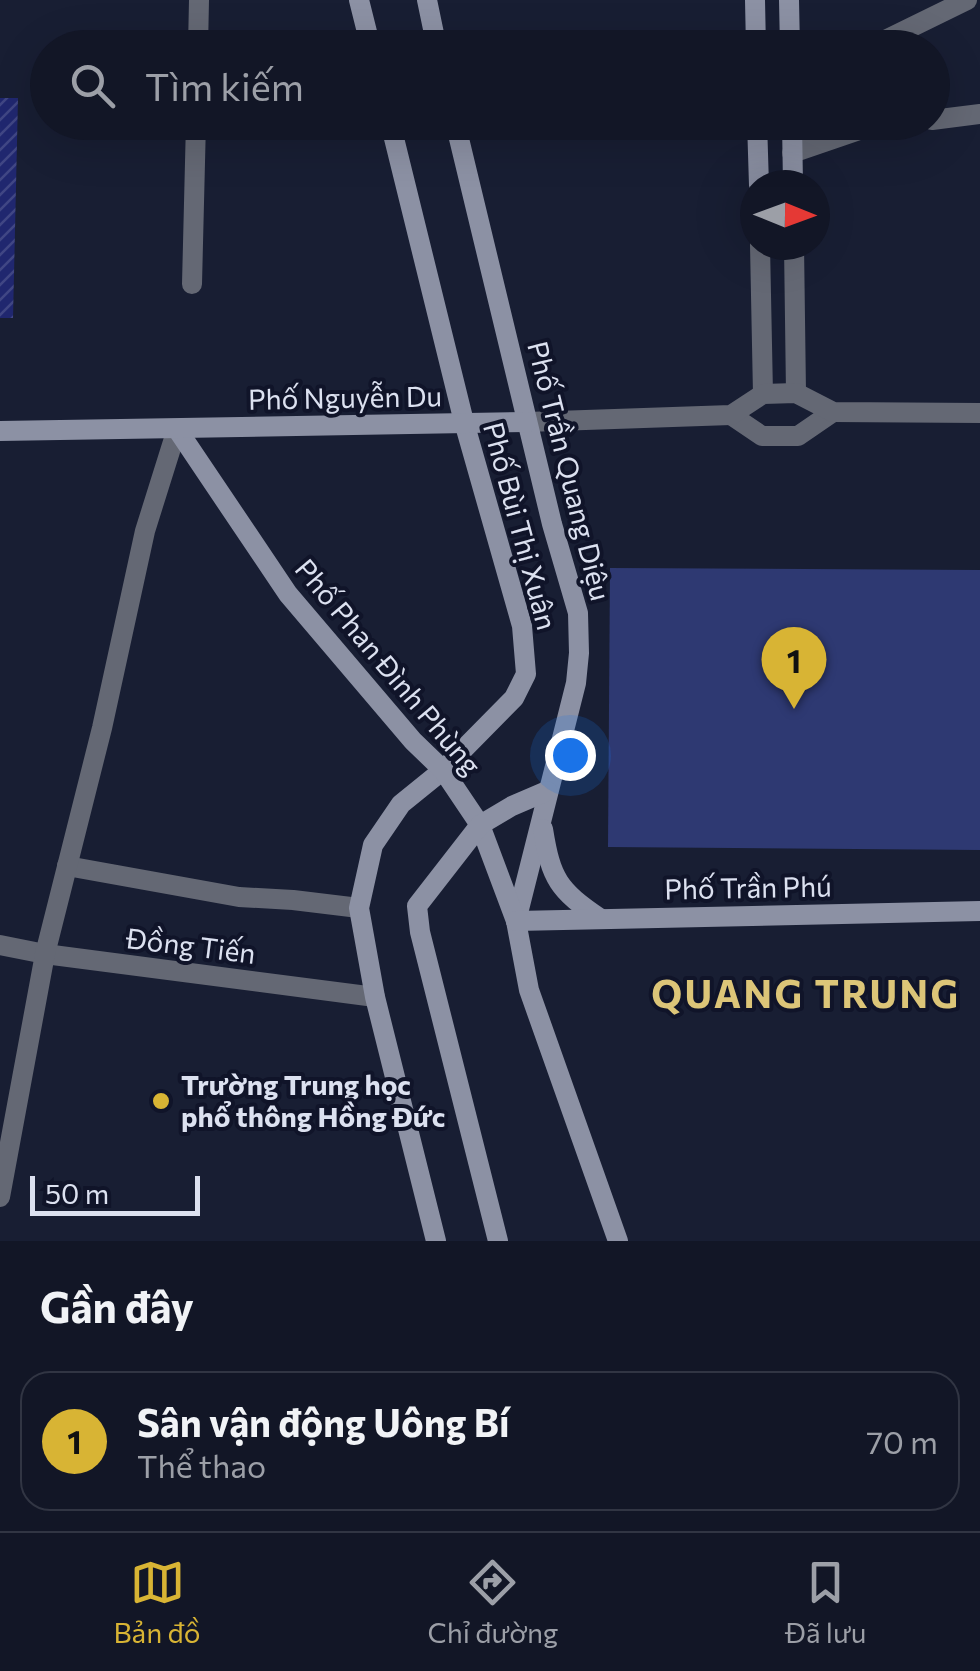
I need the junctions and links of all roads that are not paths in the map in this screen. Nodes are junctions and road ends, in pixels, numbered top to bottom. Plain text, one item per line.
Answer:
1 (199, 0) edge
2 (359, 0) edge
3 (427, 0) edge
4 (755, 0) edge
5 (789, 0) edge
6 (966, 0) edge
7 (198, 30) edge
8 (366, 30) edge
9 (434, 30) edge
10 (756, 30) edge
11 (790, 30) edge
12 (905, 30) edge
13 (980, 114) edge
14 (950, 118) edge
15 (196, 140) edge
16 (394, 140) edge
17 (459, 140) edge
18 (758, 140) edge
19 (792, 140) edge
20 (830, 140) edge
21 (792, 153) junction
22 (759, 170) edge
23 (793, 170) edge
24 (760, 260) edge
25 (794, 260) edge
26 (192, 284) dead end
27 (796, 393) junction
28 (764, 394) junction
29 (833, 412) junction
30 (980, 414) edge
31 (731, 415) junction
32 (464, 422) junction
33 (527, 422) junction
34 (177, 430) junction
35 (0, 431) edge
36 (442, 770) junction
37 (547, 791) junction
38 (541, 817) junction
39 (480, 825) junction
40 (67, 866) junction
41 (359, 908) junction
42 (980, 912) edge
43 (601, 919) junction
44 (516, 920) junction
45 (0, 946) edge
46 (45, 954) junction
47 (375, 997) junction
48 (0, 1197) edge
49 (436, 1241) edge
50 (498, 1241) edge
51 (618, 1241) edge

1 - 7 street
2 - 8 main road
3 - 9 main road
4 - 10 main road
5 - 11 main road
6 - 12 street
13 - 14 street
15 - 26 street
16 - 32 main road, Phố Bùi Thị Xuân
17 - 33 main road, Phố Trần Quang Diệu
18 - 22 main road
19 - 21 main road
20 - 21 street
21 - 23 main road
24 - 28 street
25 - 27 street
27 - 28 street
27 - 29 street
28 - 31 street
29 - 30 street
29 - 31 street
31 - 33 street, Phố Nguyễn Du
32 - 33 main road, Phố Nguyễn Du
32 - 34 main road, Phố Nguyễn Du
32 - 36 main road, Phố Bùi Thị Xuân
33 - 37 main road, Phố Trần Quang Diệu
34 - 35 main road, Phố Nguyễn Du
34 - 36 main road, Phố Phan Đình Phùng
34 - 40 street
36 - 39 main road, Phố Phan Đình Phùng
36 - 41 main road, Phố Bùi Thị Xuân
37 - 38 main road, Phố Trần Quang Diệu
37 - 39 main road
38 - 43 main road
38 - 44 main road, Phố Trần Quang Diệu
39 - 44 main road, Phố Phan Đình Phùng
39 - 50 main road
40 - 41 street
40 - 46 street
41 - 47 main road, Phố Bùi Thị Xuân
42 - 43 main road, Phố Trần Phú
43 - 44 main road, Phố Trần Phú
44 - 51 main road, Phố Phan Đình Phùng
45 - 46 street, Đồng Tiến
46 - 47 street, Đồng Tiến
46 - 48 street
47 - 49 main road, Phố Bùi Thị Xuân

